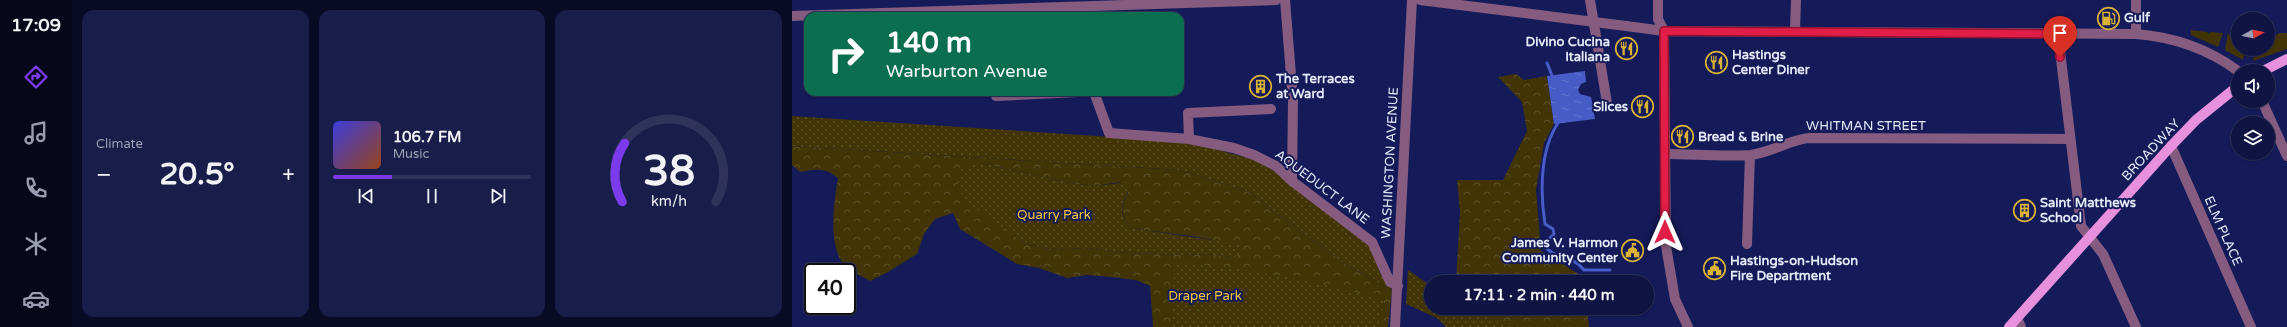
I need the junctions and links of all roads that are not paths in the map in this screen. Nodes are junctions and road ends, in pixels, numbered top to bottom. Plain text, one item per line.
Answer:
1 (1276, 0) edge
2 (1285, 0) edge
3 (1412, 0) edge
4 (1420, 0) edge
5 (1590, 0) edge
6 (1658, 0) edge
7 (1796, 0) edge
8 (2136, 0) edge
9 (1078, 11) edge
10 (1020, 12) edge
11 (792, 16) edge
12 (804, 16) edge
13 (1794, 30) junction
14 (1664, 31) junction
15 (2058, 34) junction
16 (2136, 34) junction
17 (2287, 59) edge
18 (2275, 65) edge
19 (2231, 67) edge
20 (2231, 92) edge
21 (1095, 96) edge
22 (1607, 103) dead end
23 (2265, 108) edge
24 (1271, 109) dead end
25 (1189, 138) junction
26 (2070, 140) junction
27 (2171, 146) junction
28 (1665, 154) junction
29 (1750, 155) junction
30 (2287, 156) edge
31 (1292, 181) junction
32 (2089, 238) junction
33 (1748, 244) dead end
34 (1398, 286) junction
35 (2019, 322) edge
36 (1395, 327) edge
37 (1688, 327) edge
38 (2009, 327) edge
39 (2136, 327) edge
40 (2251, 327) edge

1 - 9 street
2 - 31 street
3 - 34 street, WASHINGTON AVENUE
4 - 14 street, bridge
5 - 22 street
6 - 14 street
7 - 13 street
8 - 16 street
9 - 10 street
11 - 12 street
13 - 14 street
13 - 15 street
14 - 28 street
15 - 16 street
15 - 26 street
16 - 19 street
17 - 18 main road
20 - 27 main road, BROADWAY
21 - 25 street, AQUEDUCT LANE
23 - 30 street
24 - 25 street
25 - 31 street, AQUEDUCT LANE
26 - 29 street, WHITMAN STREET
26 - 32 street
27 - 32 main road, BROADWAY
27 - 40 street, ELM PLACE
28 - 29 street, WHITMAN STREET
28 - 37 street
29 - 33 street
31 - 34 street, AQUEDUCT LANE
32 - 35 main road, BROADWAY
32 - 39 street
34 - 36 street, WASHINGTON AVENUE
35 - 38 main road, BROADWAY

